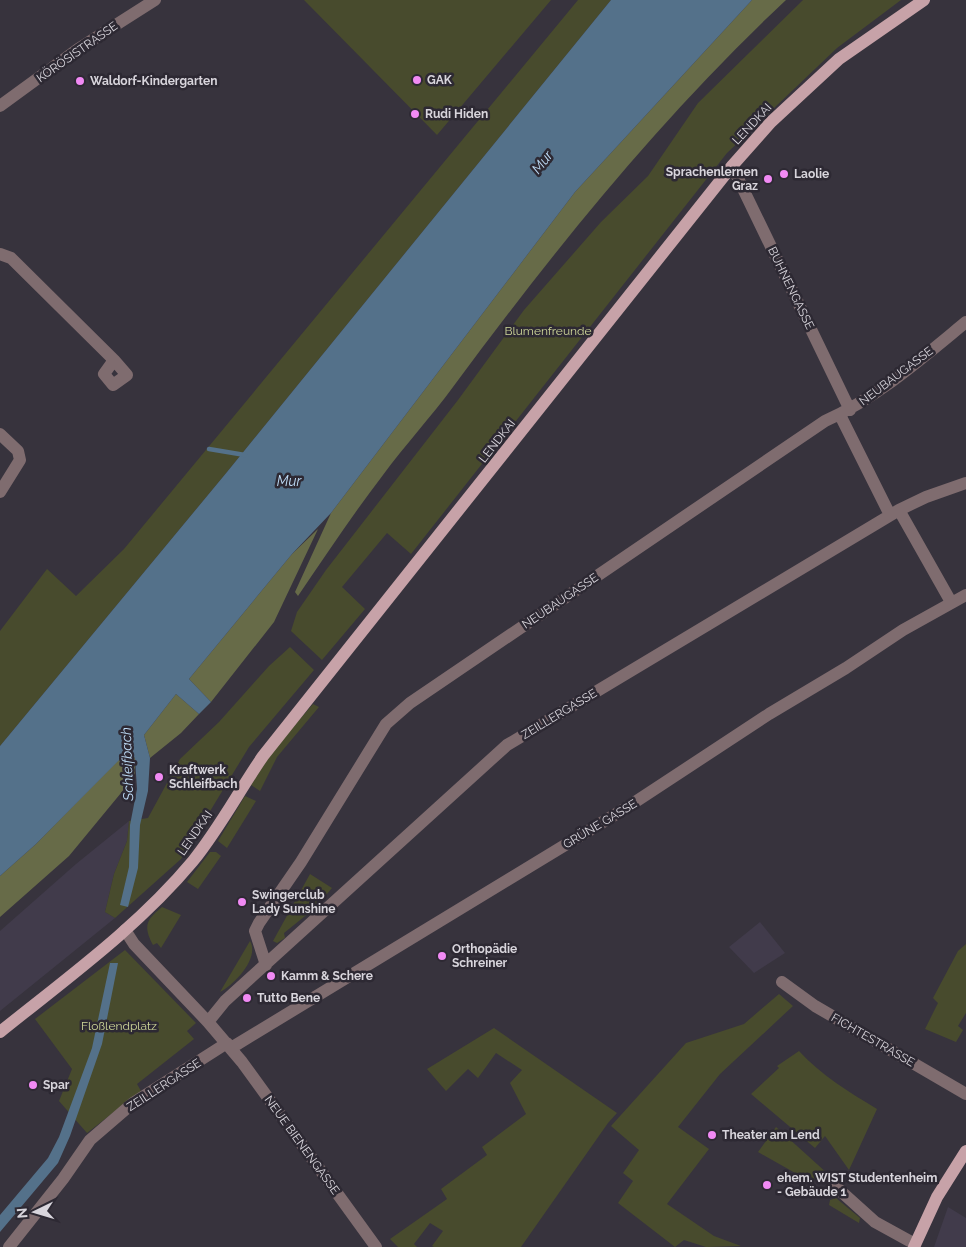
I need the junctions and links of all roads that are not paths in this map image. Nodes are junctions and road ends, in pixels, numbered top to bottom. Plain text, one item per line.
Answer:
1 (155, 0) edge
2 (924, 0) edge
3 (0, 106) edge
4 (732, 166) junction
5 (0, 254) edge
6 (966, 322) edge
7 (113, 385) dead end
8 (845, 412) junction
9 (0, 434) edge
10 (966, 483) edge
11 (0, 492) edge
12 (894, 513) junction
13 (966, 594) edge
14 (951, 602) junction
15 (125, 930) junction
16 (266, 965) junction
17 (782, 982) dead end
18 (208, 1022) junction
19 (0, 1032) edge
20 (229, 1046) junction
21 (966, 1094) edge
22 (966, 1151) edge
23 (834, 1186) dead end
24 (914, 1246) edge
25 (9, 1247) edge
26 (376, 1247) edge

1 - 3 street, KÖRÖSISTRASSE
2 - 4 main road, LENDKAI
4 - 8 street, BUHNENGASSE
4 - 15 main road, LENDKAI
5 - 7 street
6 - 8 street, NEUBAUGASSE
8 - 12 street, BUHNENGASSE
8 - 16 street, NEUBAUGASSE
9 - 11 street
10 - 12 street, ZEILLERGASSE
12 - 14 street, BUHNENGASSE
12 - 16 street, ZEILLERGASSE
13 - 14 street, GRÜNE GASSE
14 - 20 street, GRÜNE GASSE
15 - 18 street
15 - 19 main road, LENDKAI
16 - 18 street, ZEILLERGASSE
17 - 21 street, FICHTESTRASSE
18 - 20 street
20 - 25 street, ZEILLERGASSE
20 - 26 street, NEUE BIENENGASSE
22 - 24 main road
23 - 24 street

